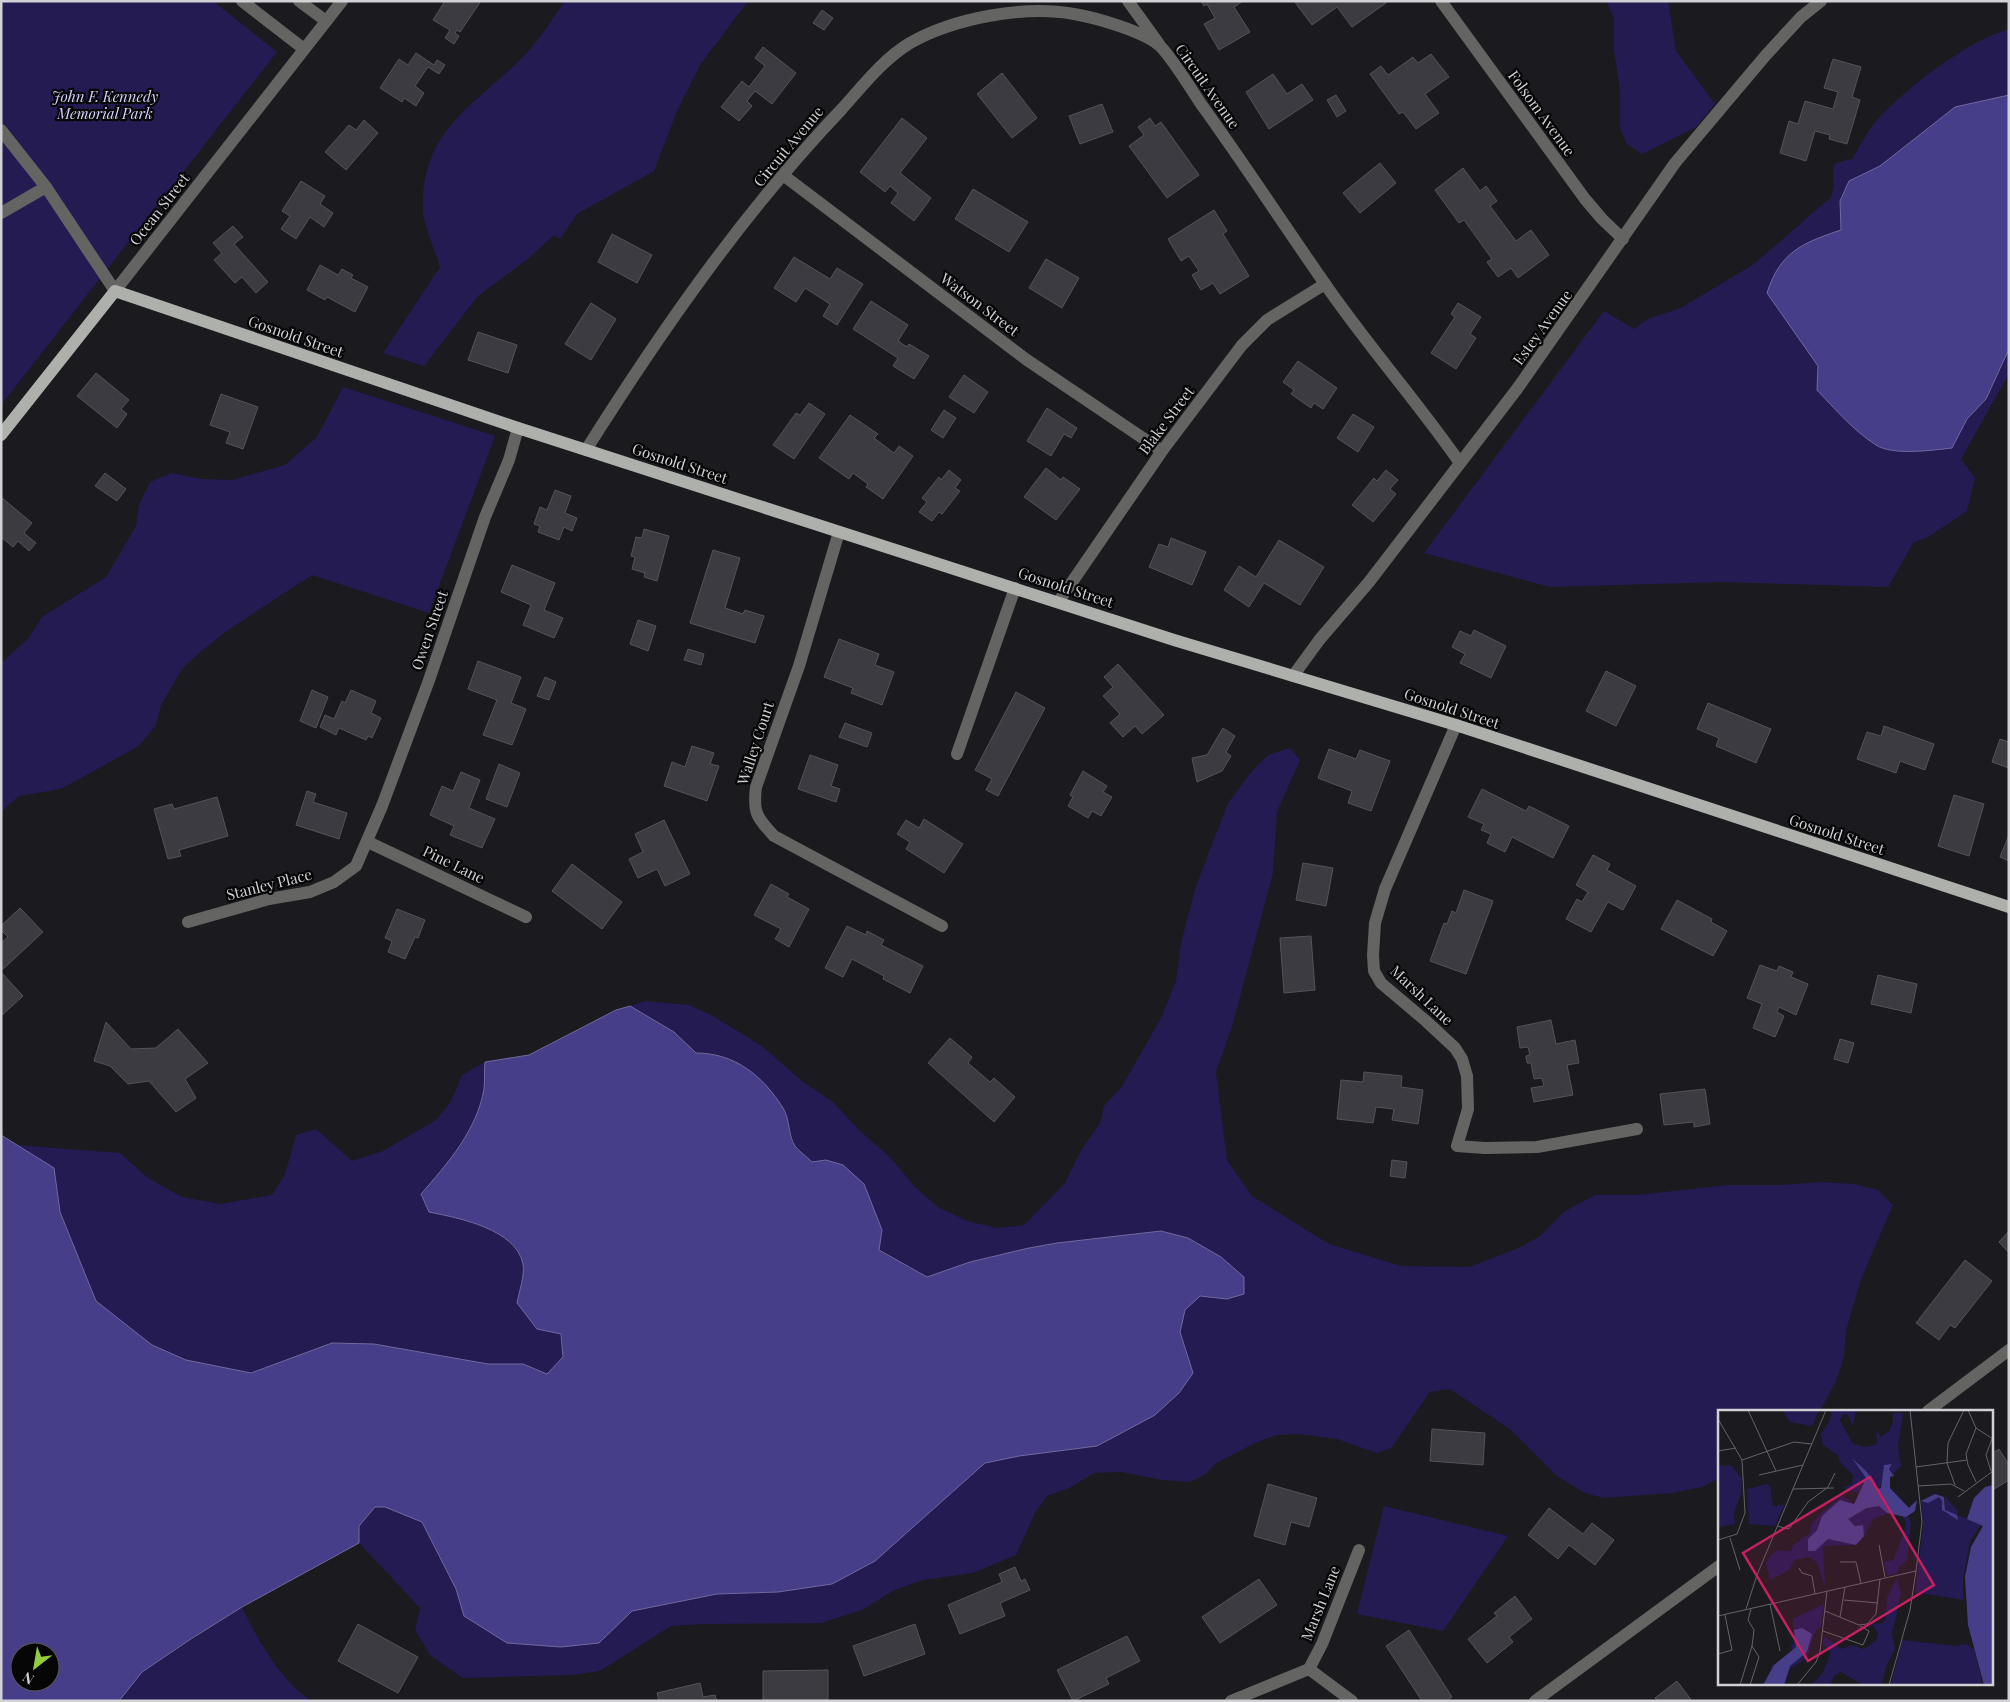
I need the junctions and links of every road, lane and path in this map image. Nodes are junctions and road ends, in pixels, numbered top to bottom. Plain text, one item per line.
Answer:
1 (242, 1) edge
2 (299, 1) edge
3 (342, 1) edge
4 (1128, 1) edge
5 (1441, 1) edge
6 (1821, 1) edge
7 (326, 21) junction
8 (1160, 46) junction
9 (304, 49) junction
10 (1, 130) edge
11 (783, 175) junction
12 (46, 187) junction
13 (1, 213) edge
14 (1623, 239) junction
15 (1325, 284) junction
16 (114, 291) junction
17 (518, 428) junction
18 (1, 435) edge
19 (586, 450) junction
20 (1162, 451) junction
21 (1460, 463) junction
22 (839, 532) junction
23 (1015, 588) junction
24 (1059, 601) junction
25 (1293, 676) junction
26 (1456, 725) junction
27 (957, 754) dead end
28 (368, 842) junction
29 (2009, 908) edge
30 (526, 917) dead end
31 (188, 922) dead end
32 (942, 926) dead end
33 (1637, 1129) dead end
34 (2009, 1350) edge
35 (1929, 1410) edge
36 (1359, 1550) dead end
37 (1718, 1567) edge
38 (1309, 1668) junction
39 (1231, 1701) edge
40 (1352, 1701) edge
41 (1535, 1701) edge

1 - 9 street
2 - 7 street
3 - 7 street, Ocean Street
4 - 8 street
5 - 14 street, Folsom Avenue
6 - 14 street, Estey Avenue
7 - 9 street, Ocean Street
8 - 11 street, Circuit Avenue
8 - 15 street, Circuit Avenue
9 - 16 street, Ocean Street
10 - 12 street
11 - 19 street, Circuit Avenue
11 - 20 street, Watson Street
12 - 13 street
12 - 16 street
14 - 21 street, Estey Avenue
15 - 20 street, Blake Street
15 - 21 street, Circuit Avenue
16 - 17 main road, Gosnold Street
16 - 18 main road, Ocean Street
17 - 19 main road, Gosnold Street
17 - 28 street, Owen Street
19 - 22 main road, Gosnold Street
20 - 24 street, Blake Street
21 - 25 street, Estey Avenue
22 - 23 main road, Gosnold Street
22 - 32 street, Walley Court
23 - 24 main road, Gosnold Street
23 - 27 street
24 - 25 main road, Gosnold Street
25 - 26 main road, Gosnold Street
26 - 29 main road, Gosnold Street
26 - 33 street, Marsh Lane
28 - 30 street, Pine Lane
28 - 31 street, Stanley Place
34 - 35 street
36 - 38 street, Marsh Lane
37 - 41 street
38 - 39 street
38 - 40 street

